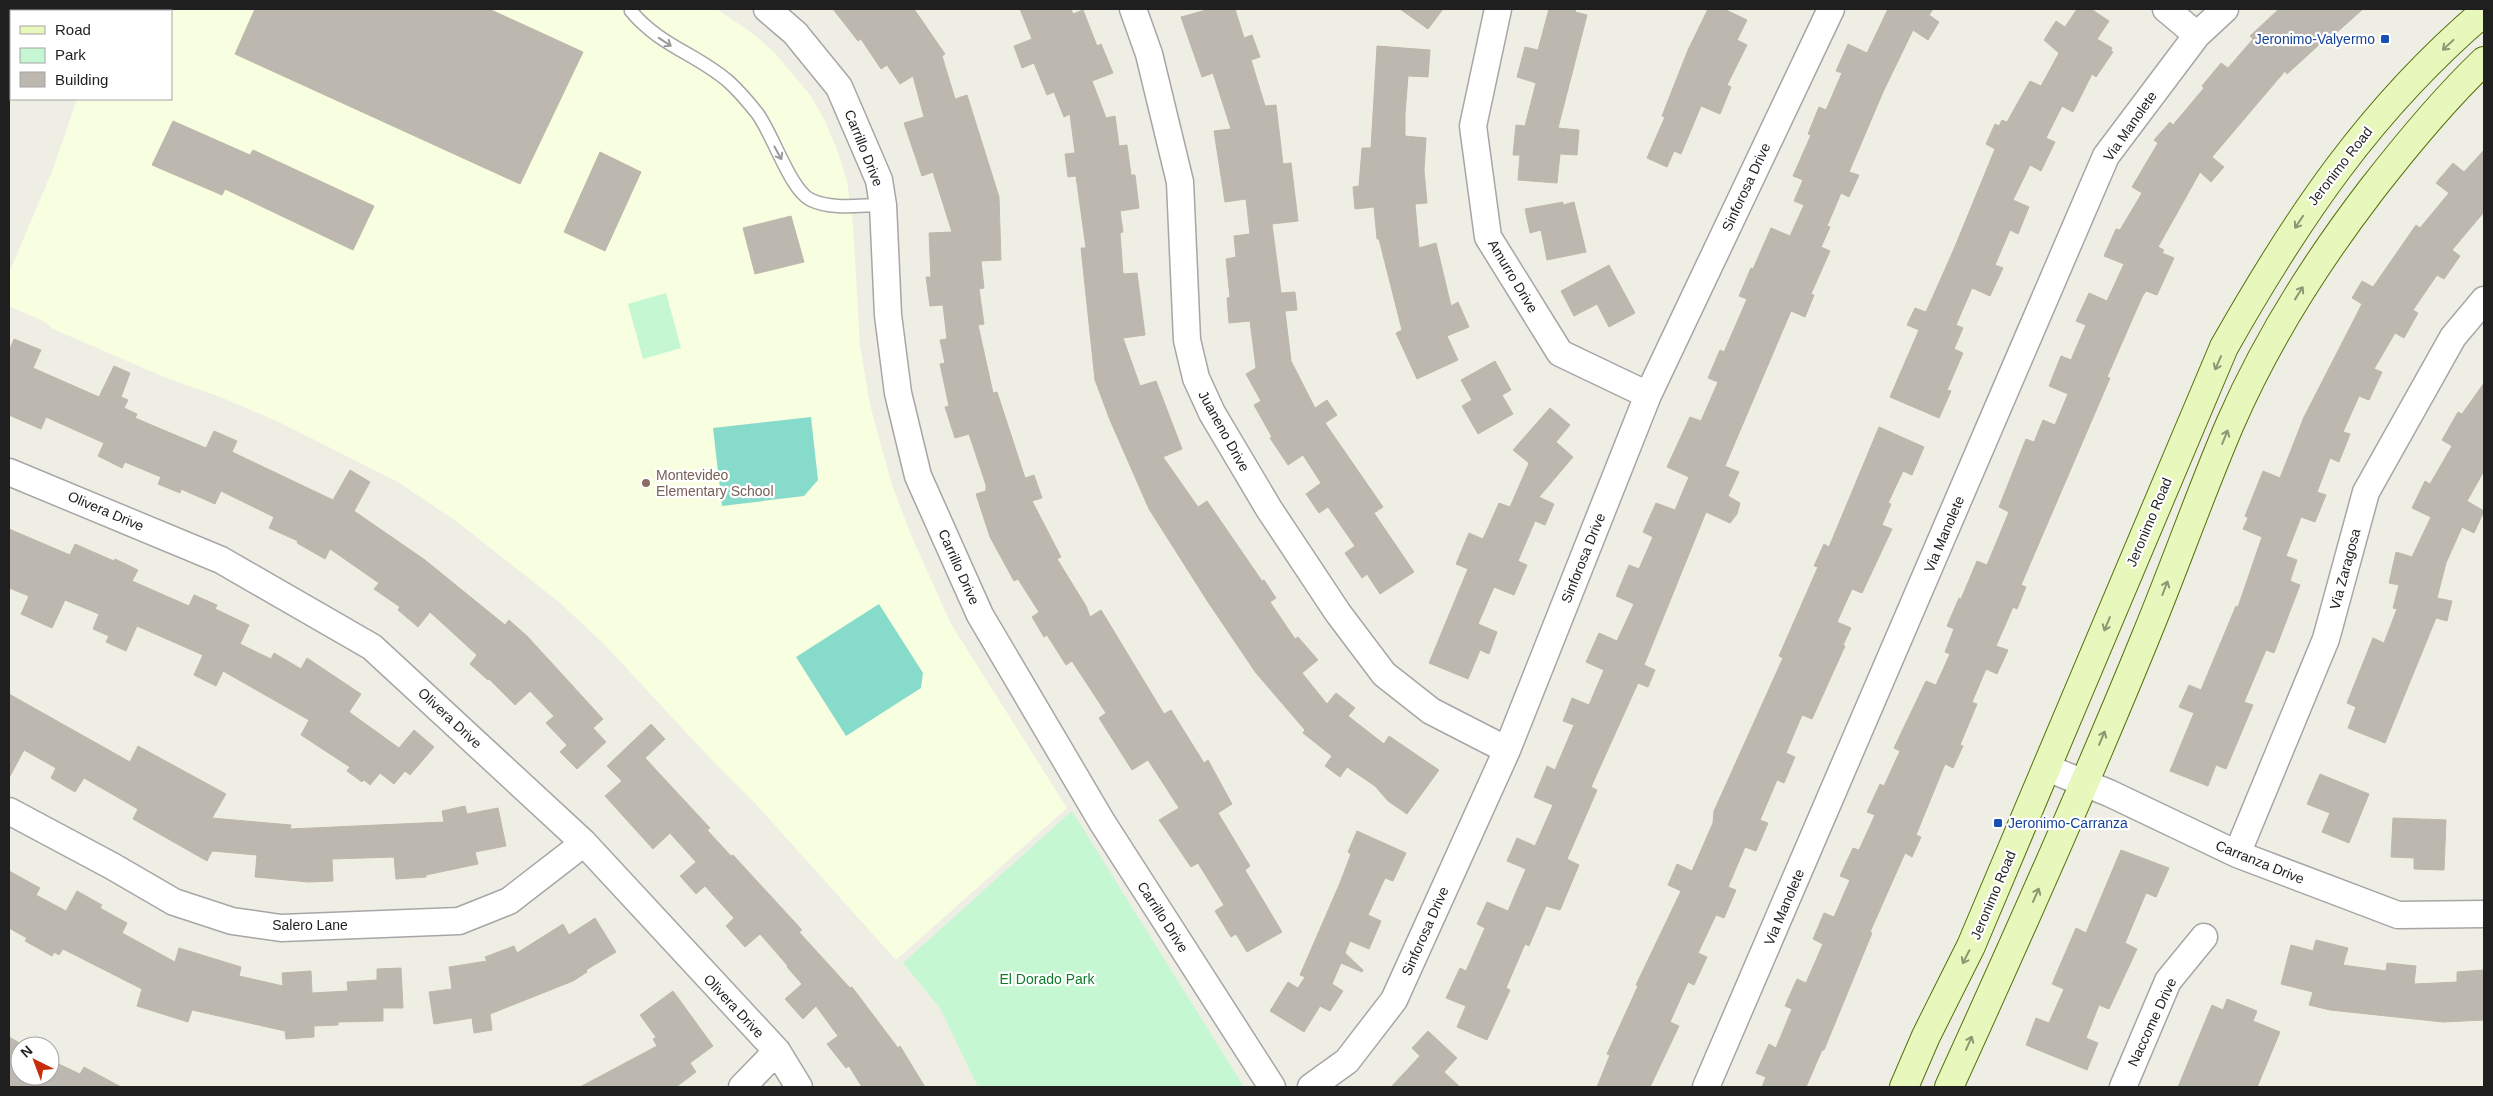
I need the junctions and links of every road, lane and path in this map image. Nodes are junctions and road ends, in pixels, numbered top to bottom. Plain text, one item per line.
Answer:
1 (632, 9) edge
2 (767, 9) edge
3 (1133, 9) edge
4 (1498, 9) edge
5 (1831, 9) edge
6 (2166, 9) edge
7 (2225, 9) edge
8 (2484, 12) edge
9 (2197, 35) junction
10 (2484, 61) edge
11 (883, 204) junction
12 (2484, 300) edge
13 (1648, 395) junction
14 (9, 472) edge
15 (1507, 750) junction
16 (2047, 768) junction
17 (2083, 783) junction
18 (9, 811) edge
19 (584, 843) junction
20 (2237, 854) junction
21 (2484, 914) edge
22 (2204, 937) dead end
23 (777, 1051) junction
24 (742, 1087) edge
25 (799, 1087) edge
26 (1272, 1087) edge
27 (1310, 1087) edge
28 (1706, 1087) edge
29 (1904, 1087) edge
30 (1949, 1087) edge
31 (2123, 1087) edge

1 -> 11 lane
2 - 11 street, Carrillo Drive
3 - 15 street, Juaneno Drive
4 - 13 street, Amurro Drive
5 - 13 street, Sinforosa Drive
6 - 9 street
7 - 9 street, Via Manolete
8 -> 16 main road, Jeronimo Road
9 - 28 street, Via Manolete
17 -> 10 main road
11 - 26 street, Carrillo Drive
12 - 20 street, Via Zaragosa
13 - 15 street, Sinforosa Drive
14 - 19 street, Olivera Drive
15 - 27 street, Sinforosa Drive
16 - 17 street, Carranza Drive
16 -> 29 main road, Jeronimo Road
17 - 20 street, Carranza Drive
30 -> 17 main road
18 - 19 street, Salero Lane
19 - 23 street, Olivera Drive
20 - 21 street, Carranza Drive
22 - 31 street, Naccome Drive
23 - 24 street
23 - 25 street, Olivera Drive

